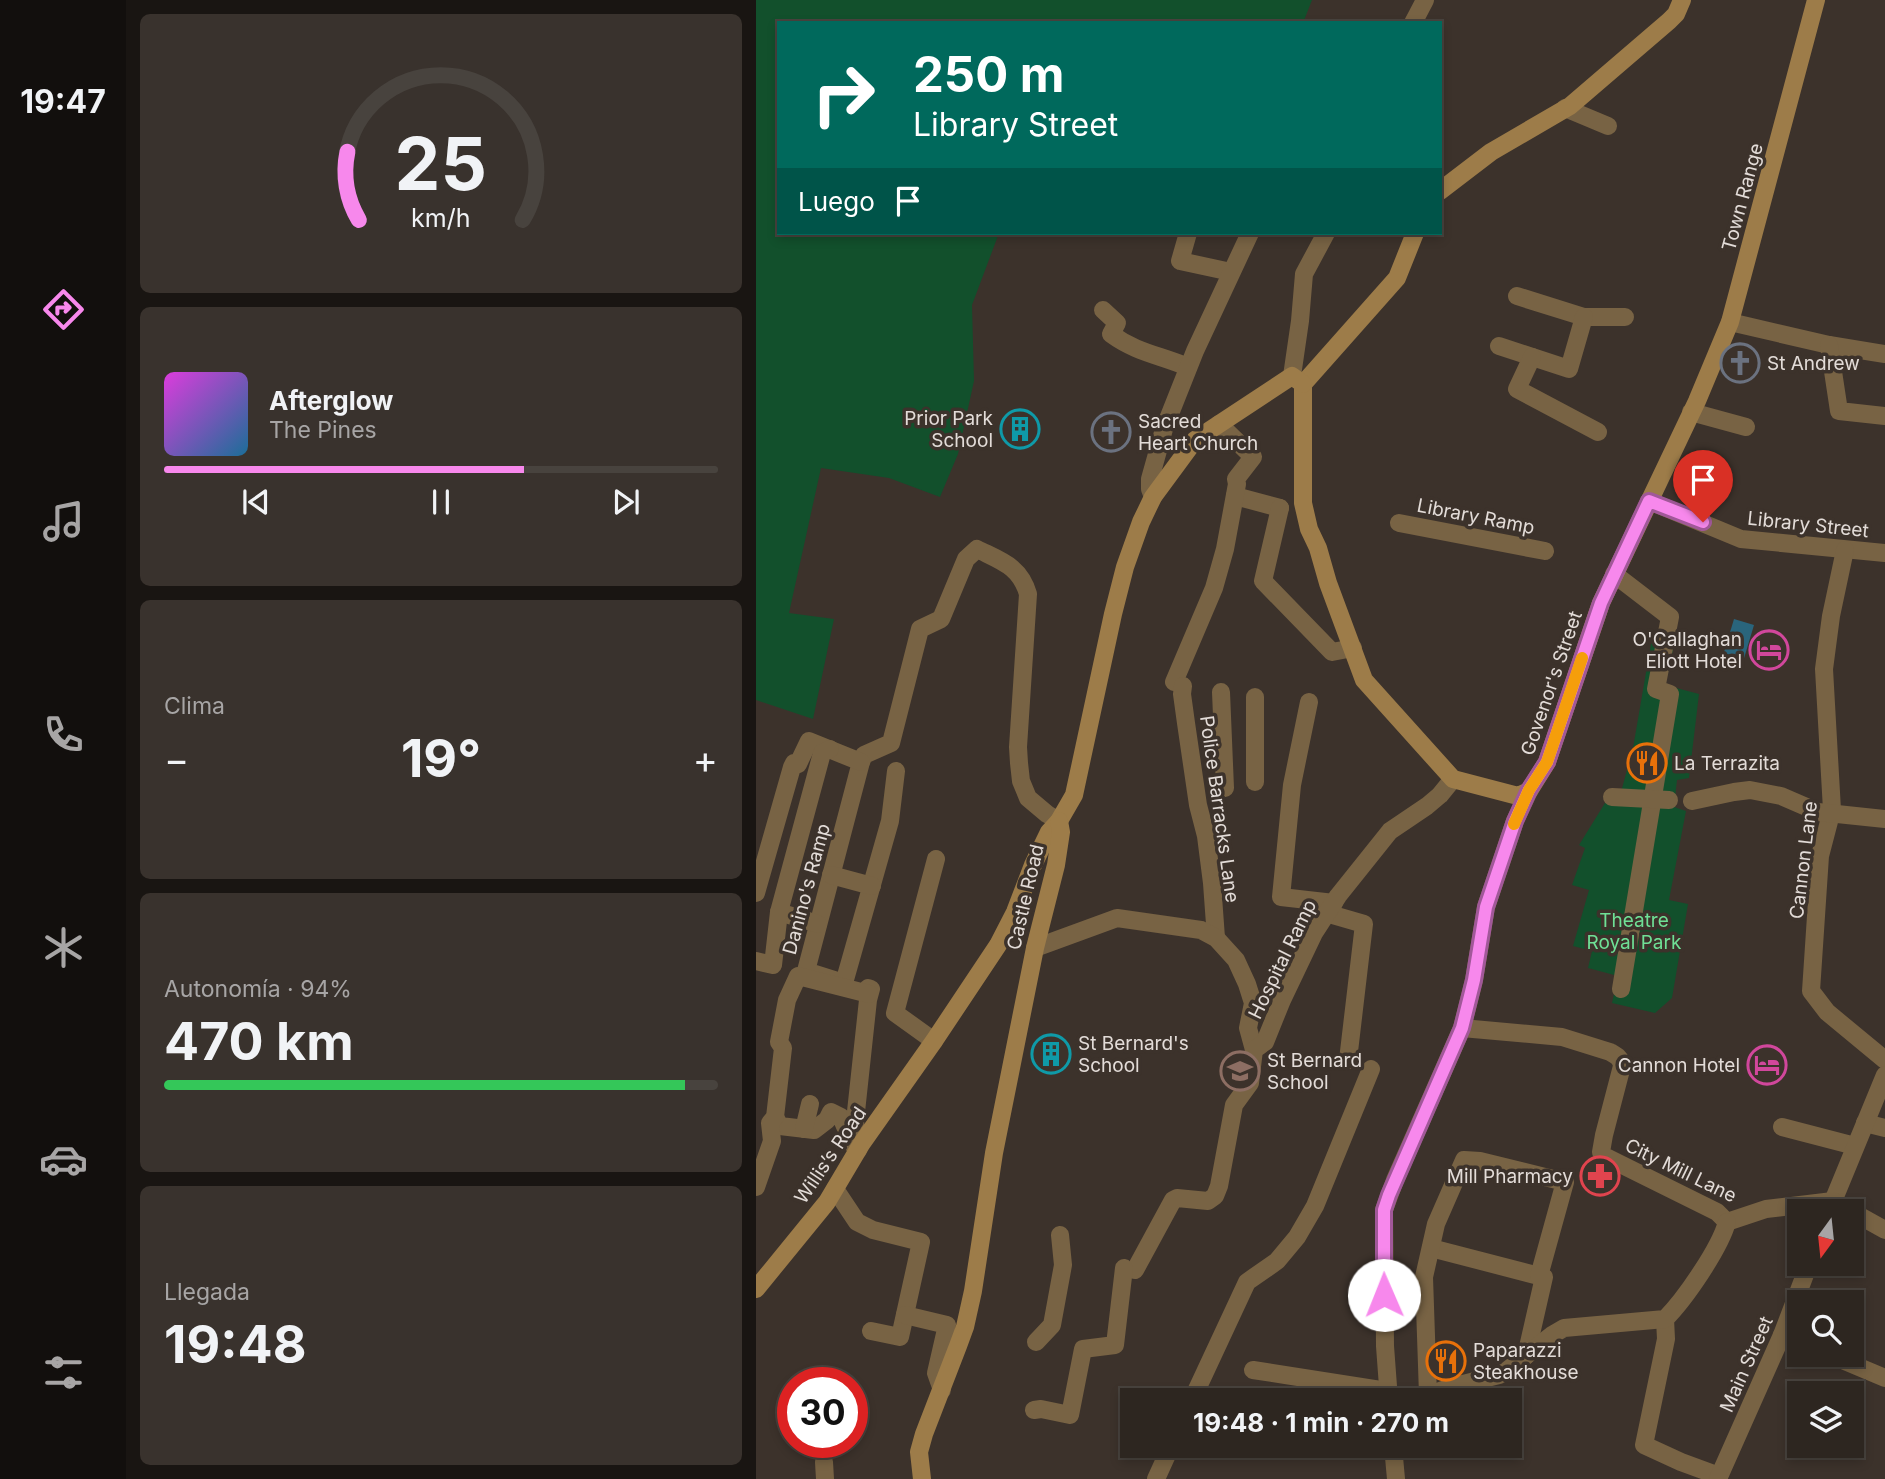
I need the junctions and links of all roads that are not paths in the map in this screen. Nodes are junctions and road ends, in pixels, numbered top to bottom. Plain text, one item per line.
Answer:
1 (1425, 0) edge
2 (1682, 0) edge
3 (1816, 0) edge
4 (1414, 21) edge
5 (1565, 108) junction
6 (1608, 126) dead end
7 (1442, 189) edge
8 (1187, 235) edge
9 (1249, 235) edge
10 (1325, 235) edge
11 (1414, 235) edge
12 (1231, 272) junction
13 (1517, 296) dead end
14 (1103, 310) dead end
15 (1584, 317) junction
16 (1625, 317) dead end
17 (1730, 322) junction
18 (1829, 345) junction
19 (1499, 346) dead end
20 (1885, 355) edge
21 (1532, 357) junction
22 (1188, 367) junction
23 (1297, 380) junction
24 (1694, 406) junction
25 (1885, 416) edge
26 (1219, 424) junction
27 (1746, 427) dead end
28 (1598, 432) dead end
29 (1235, 496) junction
30 (1153, 497) junction
31 (1649, 501) junction
32 (1303, 503) junction
33 (1280, 508) junction
34 (1399, 523) dead end
35 (1845, 550) junction
36 (1545, 551) dead end
37 (1885, 553) edge
38 (1614, 574) junction
39 (1353, 648) junction
40 (1221, 692) dead end
41 (1255, 697) dead end
42 (1308, 702) dead end
43 (830, 749) junction
44 (862, 759) junction
45 (896, 771) dead end
46 (1453, 779) junction
47 (1255, 782) dead end
48 (1225, 788) dead end
49 (1529, 790) junction
50 (1612, 797) dead end
51 (1661, 800) junction
52 (1692, 801) dead end
53 (1831, 813) junction
54 (1885, 819) edge
55 (1059, 821) junction
56 (936, 859) dead end
57 (831, 875) junction
58 (872, 886) junction
59 (756, 893) edge
60 (1330, 908) junction
61 (779, 912) junction
62 (818, 924) junction
63 (1216, 938) junction
64 (1035, 948) junction
65 (756, 963) edge
66 (849, 966) junction
67 (1621, 989) dead end
68 (869, 995) junction
69 (1462, 1028) junction
70 (934, 1041) junction
71 (1254, 1050) junction
72 (1349, 1060) dead end
73 (1885, 1060) edge
74 (1371, 1069) dead end
75 (1885, 1075) edge
76 (810, 1104) dead end
77 (775, 1117) junction
78 (1865, 1123) junction
79 (1782, 1127) dead end
80 (1885, 1128) edge
81 (804, 1129) junction
82 (1855, 1146) junction
83 (854, 1158) junction
84 (756, 1187) edge
85 (835, 1189) junction
86 (1834, 1199) edge
87 (1787, 1208) edge
88 (1864, 1221) edge
89 (1727, 1222) junction
90 (1885, 1230) edge
91 (1060, 1235) dead end
92 (1431, 1248) junction
93 (1539, 1276) junction
94 (756, 1289) edge
95 (905, 1315) junction
96 (1665, 1319) junction
97 (871, 1331) dead end
98 (1036, 1342) dead end
99 (1787, 1347) edge
100 (1526, 1356) junction
101 (1859, 1367) edge
102 (1253, 1370) dead end
103 (1885, 1378) edge
104 (1198, 1388) edge
105 (1346, 1388) edge
106 (1388, 1388) edge
107 (1422, 1388) edge
108 (1448, 1388) edge
109 (942, 1390) junction
110 (1034, 1410) dead end
111 (1166, 1458) edge
112 (1394, 1458) edge
113 (922, 1469) edge
114 (1718, 1478) edge
115 (1156, 1479) edge
116 (1395, 1479) edge

1 - 4 street
2 - 5 street
3 - 17 street, Town Range
5 - 6 street
5 - 7 street
8 - 12 street
9 - 12 street
10 - 23 street
11 - 23 street, Castle Road
12 - 22 street
13 - 15 street
14 - 22 street
15 - 16 street
15 - 21 street
17 - 18 street
17 - 24 street, Town Range
18 - 20 street
18 - 25 street
19 - 21 street
21 - 28 street
22 - 30 street
23 - 26 street, Castle Road
23 - 32 street
24 - 27 street
24 - 31 street, Govenor's Street
26 - 29 street
26 - 30 street, Castle Road
29 - 33 street
29 - 63 street, Police Barracks Lane
30 - 55 street, Castle Road
31 - 35 street, Library Street
31 - 38 street, Govenor's Street
32 - 33 street
32 - 39 street
33 - 39 street
34 - 36 street, Library Ramp
35 - 37 street, Library Street
35 - 53 street, Cannon Lane
38 - 49 street, Govenor's Street
38 - 51 street
39 - 46 street
40 - 48 street
41 - 47 street
42 - 60 street
43 - 44 street
43 - 59 street
43 - 61 street
44 - 55 street
44 - 57 street, Danino's Ramp
45 - 58 street
46 - 49 street
46 - 60 street, Hospital Ramp
49 - 69 street, Govenor's Street
50 - 51 street
51 - 67 street
52 - 53 street
53 - 54 street
53 - 73 street, Cannon Lane
55 - 64 street, Castle Road
55 - 70 street, Willis’s Road
56 - 70 street
57 - 58 street
57 - 62 street, Danino's Ramp
58 - 66 street
60 - 71 street, Hospital Ramp
60 - 72 street
61 - 62 street
61 - 65 street
62 - 66 street, Danino's Ramp
63 - 64 street
63 - 71 street
64 - 109 street, Castle Road
66 - 68 street
68 - 77 street
68 - 83 street
69 - 89 street, City Mill Lane
69 - 106 street, Govenor's Street
70 - 83 street, Willis’s Road
71 - 110 street, Hospital Ramp
74 - 104 street
75 - 78 street
76 - 81 street
77 - 81 street
77 - 84 street
78 - 80 street
78 - 82 street
79 - 82 street
81 - 83 street
82 - 86 street
83 - 85 street, Willis’s Road
85 - 94 street, Willis’s Road
85 - 95 street
87 - 89 street, City Mill Lane
88 - 90 street
89 - 96 street
91 - 98 street
92 - 93 street
92 - 93 street
92 - 107 street
93 - 100 street
95 - 97 street
95 - 109 street
96 - 100 street
96 - 114 street
99 - 114 street, Main Street
100 - 108 street
101 - 103 street
102 - 105 street
109 - 113 street, Castle Road
111 - 115 street
112 - 116 street

